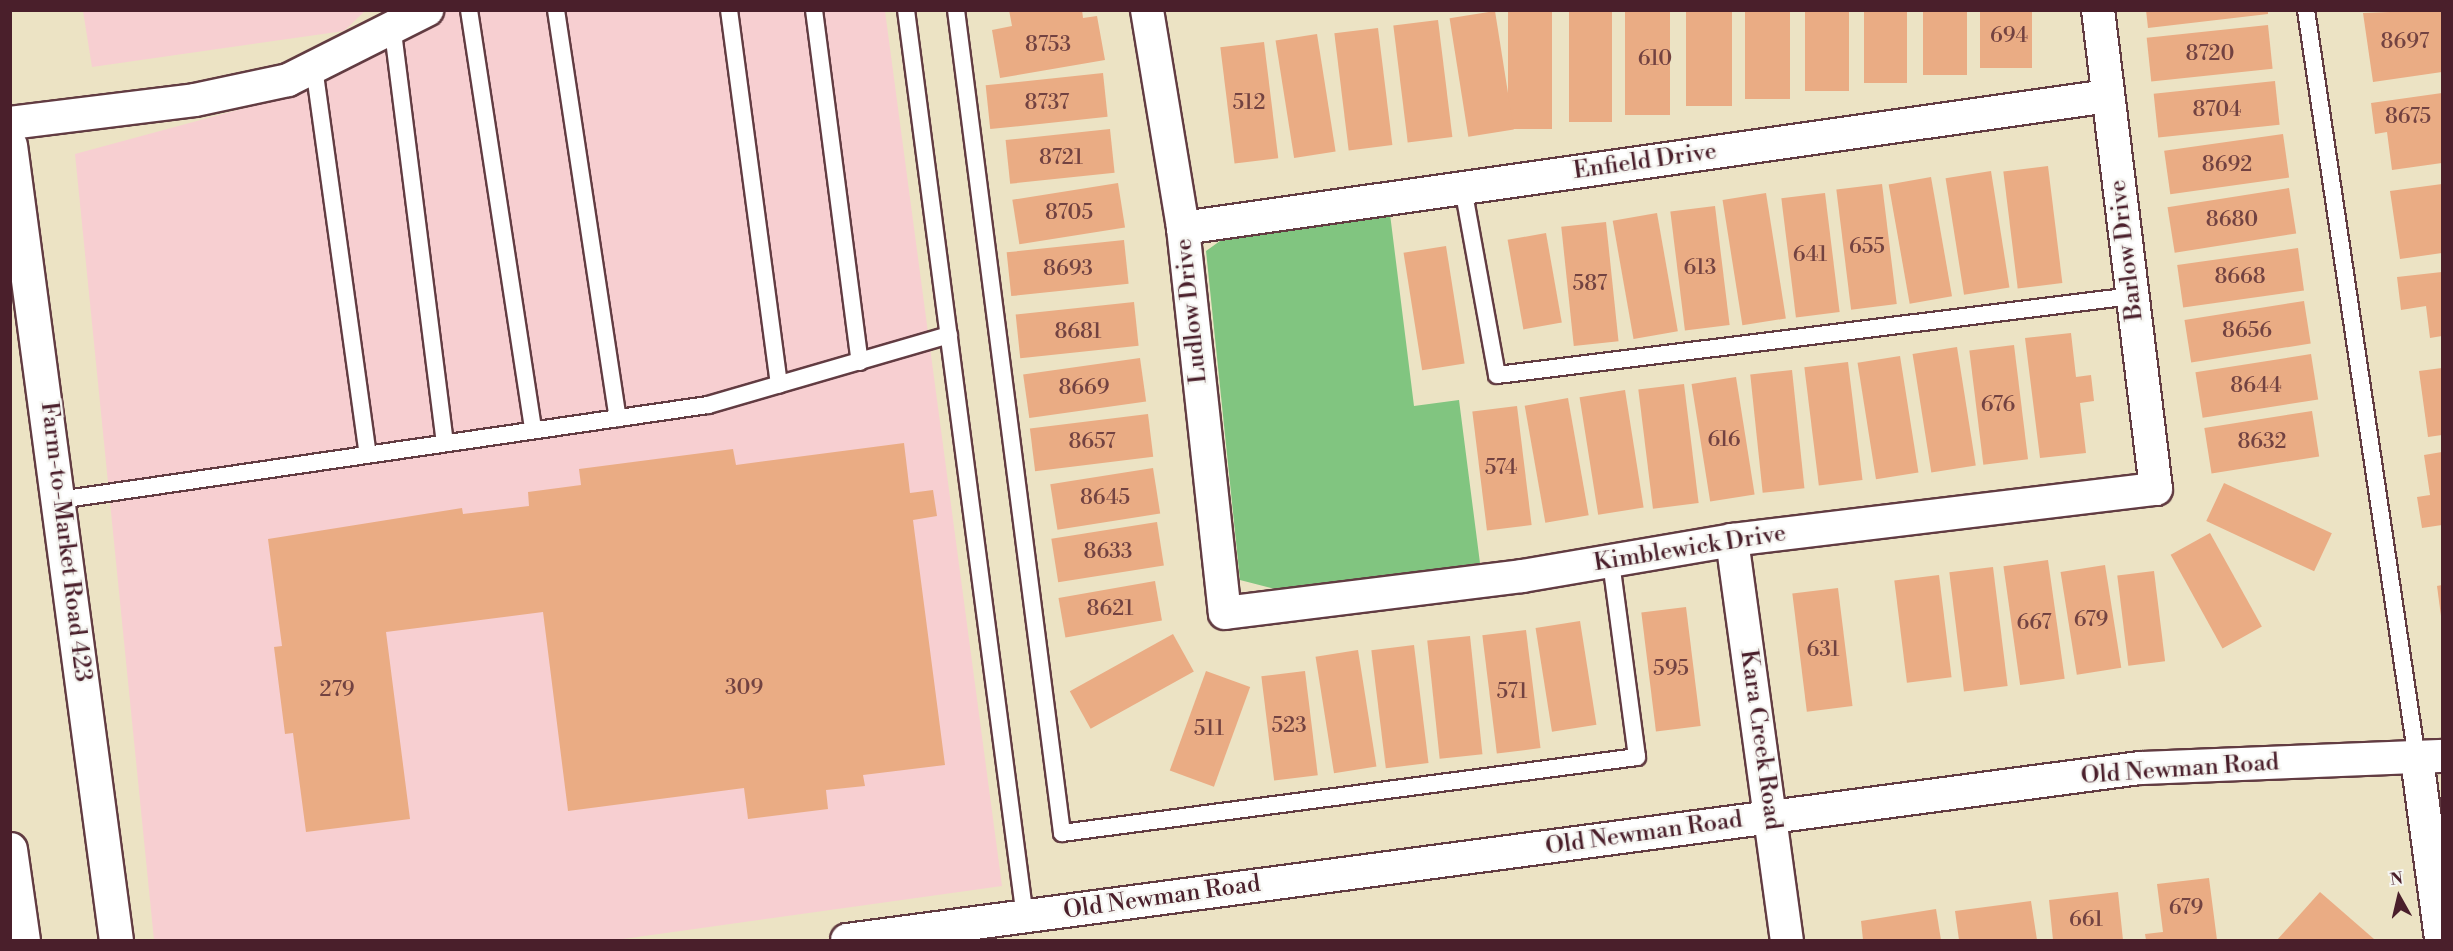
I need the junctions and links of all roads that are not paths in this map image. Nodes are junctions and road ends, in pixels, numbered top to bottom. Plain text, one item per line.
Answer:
1 (427, 10) edge
2 (469, 10) edge
3 (556, 10) edge
4 (729, 10) edge
5 (814, 10) edge
6 (906, 10) edge
7 (956, 10) edge
8 (1147, 10) edge
9 (2098, 10) edge
10 (2306, 10) edge
11 (393, 32) junction
12 (314, 67) junction
13 (2108, 96) junction
14 (10, 123) edge
15 (10, 145) edge
16 (1463, 188) junction
17 (1183, 228) junction
18 (2133, 296) junction
19 (949, 335) junction
20 (860, 362) junction
21 (779, 385) junction
22 (618, 418) junction
23 (533, 430) junction
24 (445, 442) junction
25 (368, 454) junction
26 (2156, 489) joint
27 (59, 500) junction
28 (1732, 540) junction
29 (1611, 561) junction
30 (1225, 613) joint
31 (2430, 758) edge
32 (1772, 817) junction
33 (10, 849) edge
34 (1025, 917) junction
35 (23, 940) edge
36 (116, 940) edge
37 (847, 940) edge
38 (1787, 940) edge
39 (2441, 940) edge

1 - 11 street
2 - 23 lane
3 - 22 lane
4 - 21 lane
5 - 20 lane
6 - 19 lane
7 - 29 lane
8 - 17 street, Ludlow Drive
9 - 13 street, Barlow Drive
10 - 31 lane
11 - 12 street
11 - 24 lane
12 - 14 street
12 - 25 lane
13 - 16 street, Enfield Drive
13 - 18 street, Barlow Drive
15 - 27 main road, Farm-to-Market Road 423
16 - 17 street, Enfield Drive
16 - 18 lane
17 - 30 street, Ludlow Drive
18 - 26 street, Barlow Drive
19 - 20 lane
19 - 34 lane
20 - 21 lane
21 - 22 lane
22 - 23 lane
23 - 24 lane
24 - 25 lane
25 - 27 lane
26 - 28 street, Kimblewick Drive
27 - 36 main road, Farm-to-Market Road 423
28 - 29 street, Kimblewick Drive
28 - 32 street, Kara Creek Road
29 - 30 street, Kimblewick Drive
31 - 32 street, Old Newman Road
31 - 39 street
32 - 34 street, Old Newman Road
32 - 38 street, Kara Creek Road
33 - 35 main road
34 - 37 street, Old Newman Road

